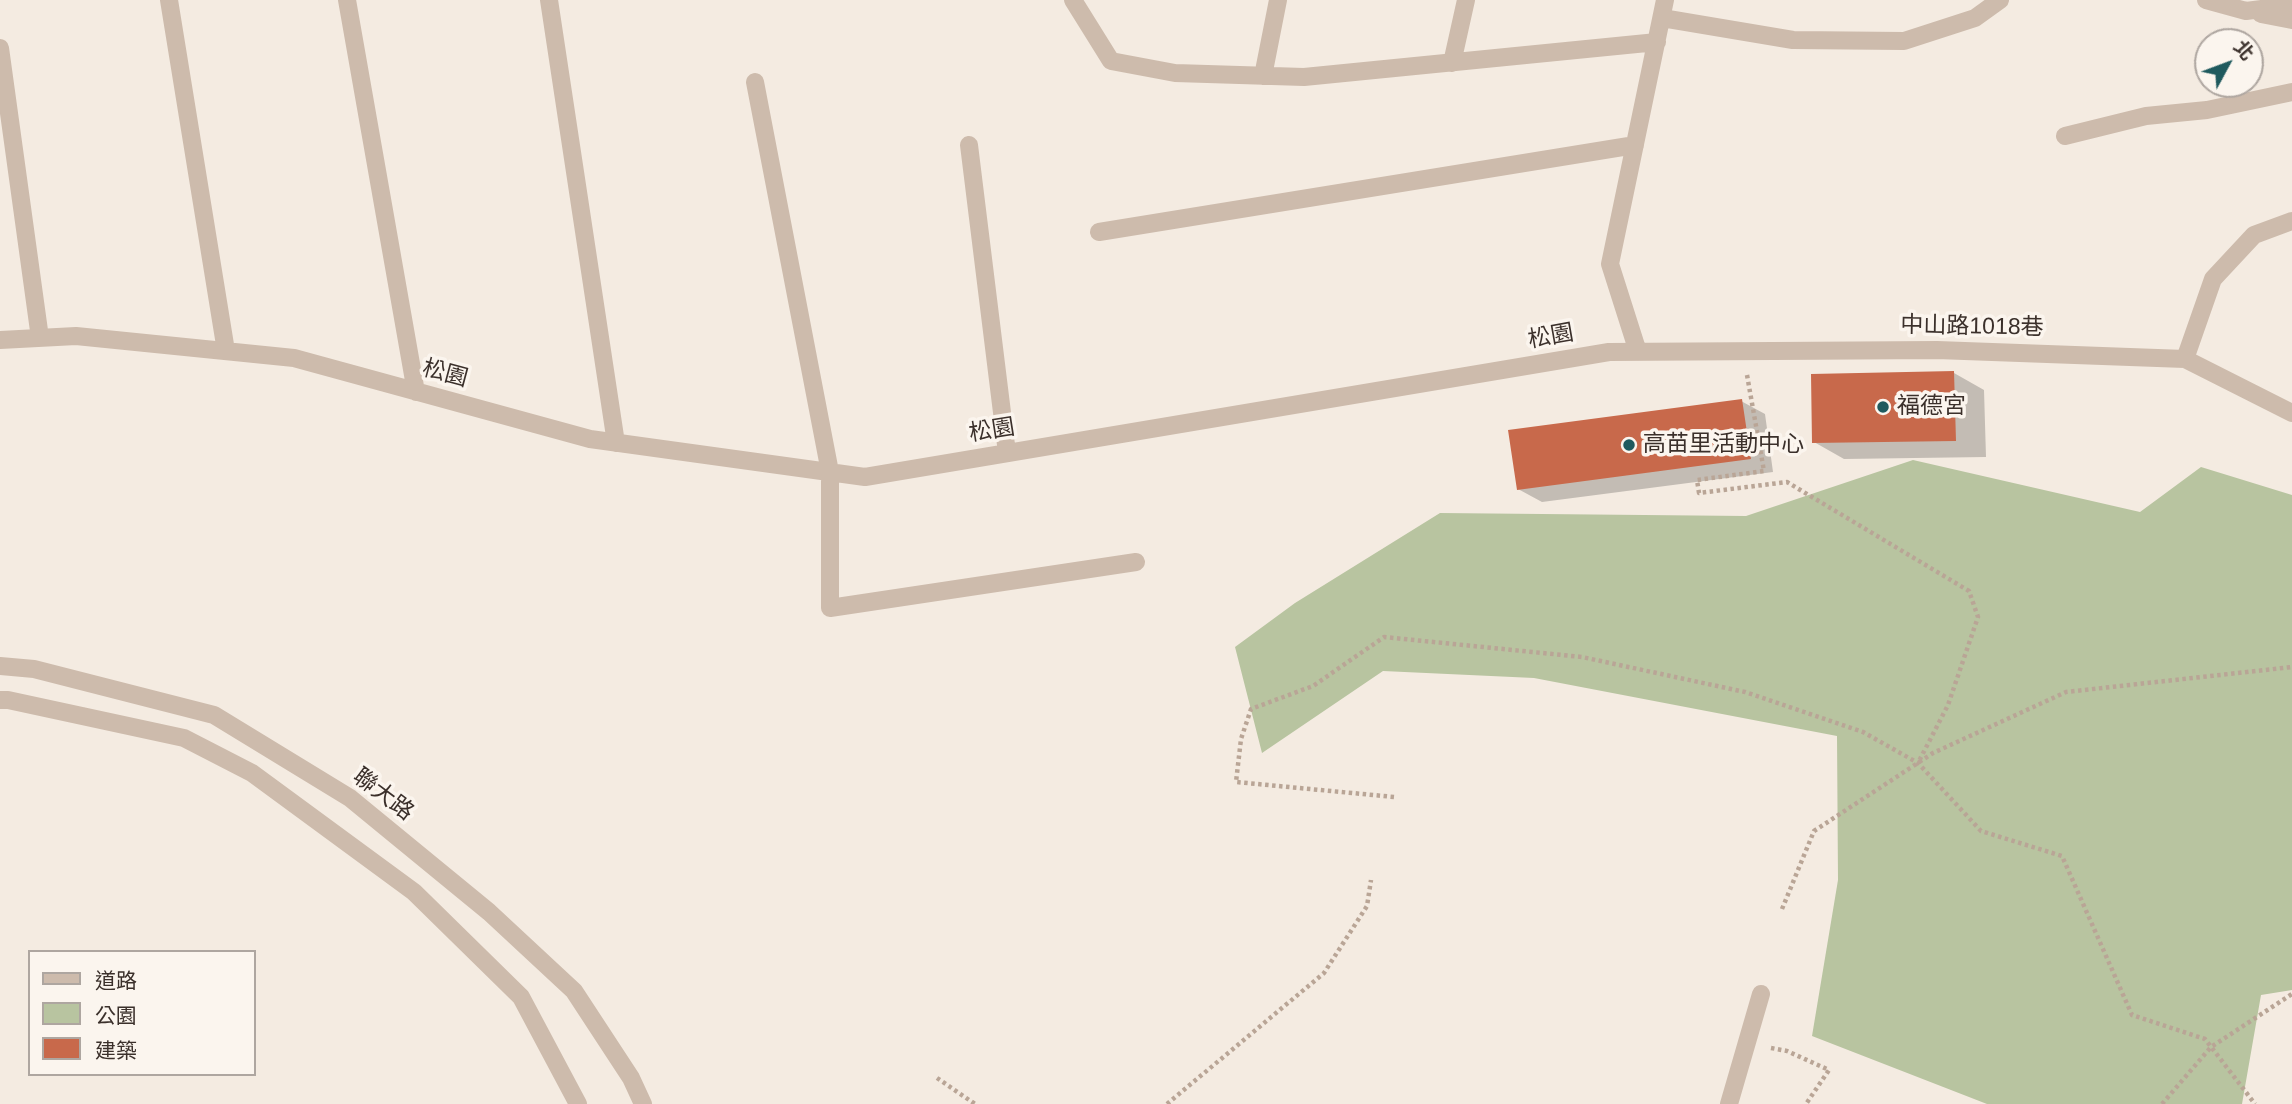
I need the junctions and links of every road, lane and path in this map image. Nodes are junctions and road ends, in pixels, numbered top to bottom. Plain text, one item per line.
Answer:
1 (169, 0) edge
2 (346, 0) edge
3 (549, 0) edge
4 (1073, 0) edge
5 (1278, 0) edge
6 (1466, 0) edge
7 (1665, 0) edge
8 (2000, 0) edge
9 (2206, 0) edge
10 (2292, 5) edge
11 (2246, 11) junction
12 (1662, 18) junction
13 (2292, 20) edge
14 (1657, 42) junction
15 (0, 48) edge
16 (1452, 63) junction
17 (1263, 76) junction
18 (755, 82) dead end
19 (2292, 92) edge
20 (2065, 136) dead end
21 (969, 145) dead end
22 (1635, 145) junction
23 (2292, 220) edge
24 (1099, 232) dead end
25 (40, 338) junction
26 (0, 340) edge
27 (226, 351) junction
28 (1743, 351) junction
29 (1638, 352) junction
30 (2185, 359) junction
31 (416, 391) junction
32 (2292, 413) edge
33 (616, 443) junction
34 (1007, 453) junction
35 (830, 472) junction
36 (1136, 562) dead end
37 (0, 666) edge
38 (2292, 667) edge
39 (0, 700) edge
40 (1918, 763) junction
41 (1394, 797) dead end
42 (1371, 880) dead end
43 (1782, 909) dead end
44 (1761, 994) dead end
45 (2292, 994) edge
46 (1746, 1043) junction
47 (2211, 1047) junction
48 (937, 1078) dead end
49 (578, 1104) edge
50 (643, 1104) edge
51 (975, 1104) edge
52 (1167, 1104) edge
53 (1729, 1104) edge
54 (1806, 1104) edge
55 (2162, 1104) edge
56 (2255, 1104) edge

1 - 27 street
2 - 31 street
3 - 33 street
4 - 17 street
5 - 17 street
6 - 16 street
7 - 12 street
8 - 12 street
9 - 11 street
10 - 11 street
11 - 13 street
12 - 14 street
14 - 16 street
14 - 22 street
15 - 25 street
16 - 17 street
18 - 35 street
19 - 20 street
21 - 34 street
22 - 24 street
22 - 29 street
23 - 30 street
25 - 26 street, 松園
25 - 27 street, 松園
27 - 31 street, 松園
28 - 29 street, 中山路1018巷
28 - 30 street, 中山路1018巷
28 - 40 path
29 - 34 street, 松園
30 - 32 street, 中山路1018巷
31 - 33 street, 松園
33 - 35 street, 松園
34 - 35 street, 松園
35 - 36 street
37 - 50 street, 聯大路
38 - 40 path
39 - 49 street
40 - 41 path
40 - 43 path
40 - 47 path
42 - 52 path
44 - 46 street
45 - 47 path
46 - 53 street
46 - 54 path
47 - 55 path
47 - 56 path
48 - 51 path

